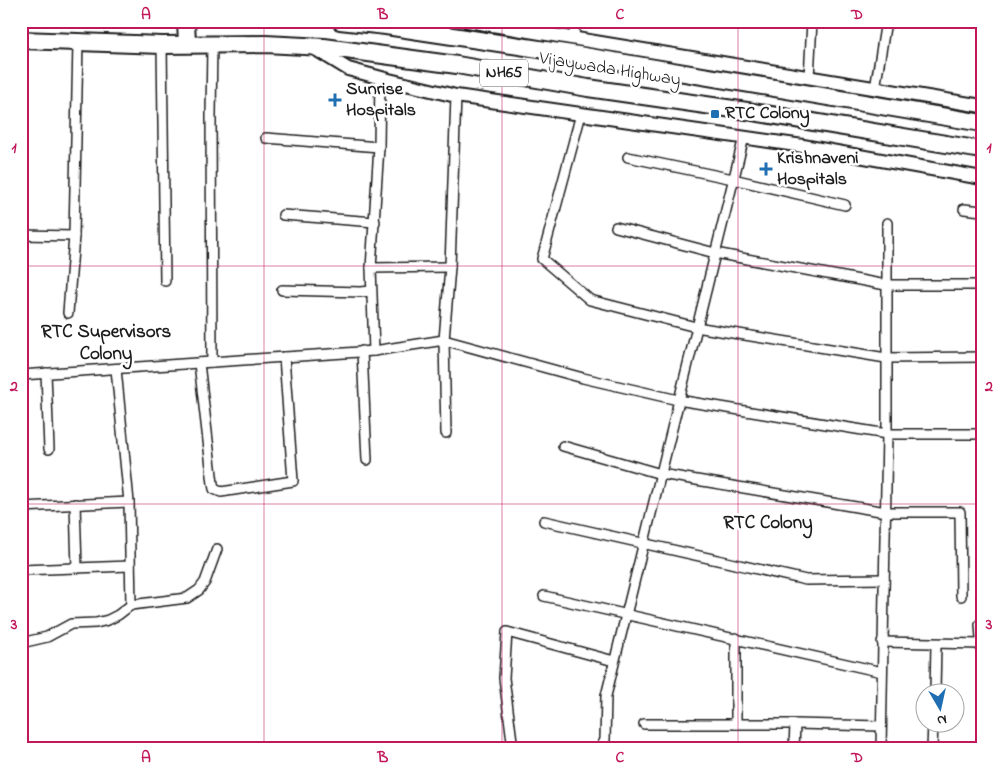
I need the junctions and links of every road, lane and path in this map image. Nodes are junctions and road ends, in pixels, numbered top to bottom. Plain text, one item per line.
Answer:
1 (186, 21) edge
2 (340, 21) edge
3 (575, 21) edge
4 (812, 21) edge
5 (886, 21) edge
6 (474, 22) edge
7 (574, 39) junction
8 (21, 40) edge
9 (474, 40) junction
10 (78, 42) junction
11 (162, 44) junction
12 (187, 44) junction
13 (212, 44) junction
14 (310, 46) junction
15 (380, 78) junction
16 (809, 78) junction
17 (875, 89) junction
18 (456, 96) junction
19 (982, 106) edge
20 (581, 114) junction
21 (982, 123) edge
22 (744, 137) junction
23 (266, 138) dead end
24 (379, 147) junction
25 (982, 150) edge
26 (628, 157) dead end
27 (982, 178) edge
28 (733, 179) junction
29 (845, 205) dead end
30 (964, 210) dead end
31 (982, 211) edge
32 (282, 215) dead end
33 (375, 222) junction
34 (887, 223) dead end
35 (616, 227) dead end
36 (21, 235) edge
37 (74, 236) junction
38 (715, 253) junction
39 (450, 267) junction
40 (371, 268) junction
41 (166, 281) dead end
42 (886, 285) junction
43 (982, 285) edge
44 (282, 290) dead end
45 (371, 291) junction
46 (68, 312) dead end
47 (696, 327) junction
48 (444, 340) junction
49 (374, 350) junction
50 (362, 351) junction
51 (284, 357) junction
52 (982, 357) edge
53 (886, 358) junction
54 (212, 362) junction
55 (198, 363) junction
56 (116, 369) junction
57 (46, 373) junction
58 (21, 375) edge
59 (678, 400) junction
60 (446, 433) dead end
61 (887, 434) junction
62 (982, 434) edge
63 (563, 446) dead end
64 (49, 449) dead end
65 (367, 460) dead end
66 (661, 474) junction
67 (129, 502) junction
68 (75, 504) junction
69 (21, 507) edge
70 (886, 512) junction
71 (544, 521) dead end
72 (643, 542) junction
73 (218, 549) dead end
74 (130, 566) junction
75 (77, 568) junction
76 (21, 570) edge
77 (884, 579) junction
78 (544, 596) dead end
79 (961, 596) dead end
80 (131, 605) junction
81 (625, 614) junction
82 (982, 624) edge
83 (736, 638) junction
84 (882, 642) junction
85 (21, 643) edge
86 (936, 644) junction
87 (981, 648) edge
88 (614, 661) junction
89 (882, 672) junction
90 (935, 682) edge
91 (644, 724) dead end
92 (736, 724) junction
93 (794, 724) junction
94 (881, 726) junction
95 (933, 732) edge
96 (513, 749) edge
97 (600, 749) edge
98 (794, 749) edge
99 (881, 749) edge
100 (932, 749) edge

1 - 12 highway
2 - 9 highway, Vijaywada Highway / NH65
3 - 7 street
4 - 16 street
5 - 17 street
6 - 7 street
6 - 9 street
7 - 16 street
8 - 10 highway, Vijaywada Highway / NH65
9 - 21 highway, Vijaywada Highway / NH65
10 - 11 highway, Vijaywada Highway / NH65
10 - 37 street
11 - 12 highway, Vijaywada Highway / NH65
11 - 41 street
12 - 13 highway, Vijaywada Highway / NH65
13 - 14 highway, Vijaywada Highway / NH65
13 - 54 street
14 - 15 street
14 - 25 highway, Vijaywada Highway / NH65
15 - 18 street
15 - 24 street
16 - 17 street
17 - 19 street
18 - 20 street
18 - 39 street
20 - 22 street
20 - 47 street
22 - 27 street
22 - 28 street
23 - 24 street
24 - 33 street
26 - 28 street
28 - 29 street
28 - 38 street
30 - 31 street
32 - 33 street
33 - 40 street
34 - 42 street
35 - 38 street
36 - 37 street
37 - 46 street
38 - 42 street
38 - 47 street
39 - 40 street
39 - 48 street
40 - 45 street
42 - 43 street
42 - 53 street
44 - 45 street
45 - 49 street
47 - 53 street
47 - 59 street
48 - 49 street
48 - 59 street
48 - 60 street
49 - 50 street
50 - 51 street
50 - 65 street
51 - 54 street
51 - 55 street
52 - 53 street
53 - 61 street
54 - 55 street
55 - 56 street
56 - 57 street
56 - 67 street
57 - 58 street
57 - 64 street
59 - 61 street
59 - 66 street
61 - 62 street
61 - 70 street
63 - 66 street
66 - 70 street
66 - 72 street
67 - 68 street
67 - 74 street
68 - 69 street
68 - 75 street
70 - 77 street
70 - 79 street
71 - 72 street
72 - 77 street
72 - 81 street
73 - 80 street
74 - 75 street
74 - 80 street
75 - 76 street
77 - 84 street
78 - 81 street
80 - 85 street
81 - 83 street
81 - 88 street
82 - 87 street
83 - 89 street
83 - 92 street
84 - 86 street
84 - 89 street
86 - 87 street
86 - 90 street
88 - 96 street
88 - 97 street
89 - 94 street
91 - 92 street
92 - 93 street
93 - 94 street
93 - 98 street
94 - 99 street
95 - 100 street

